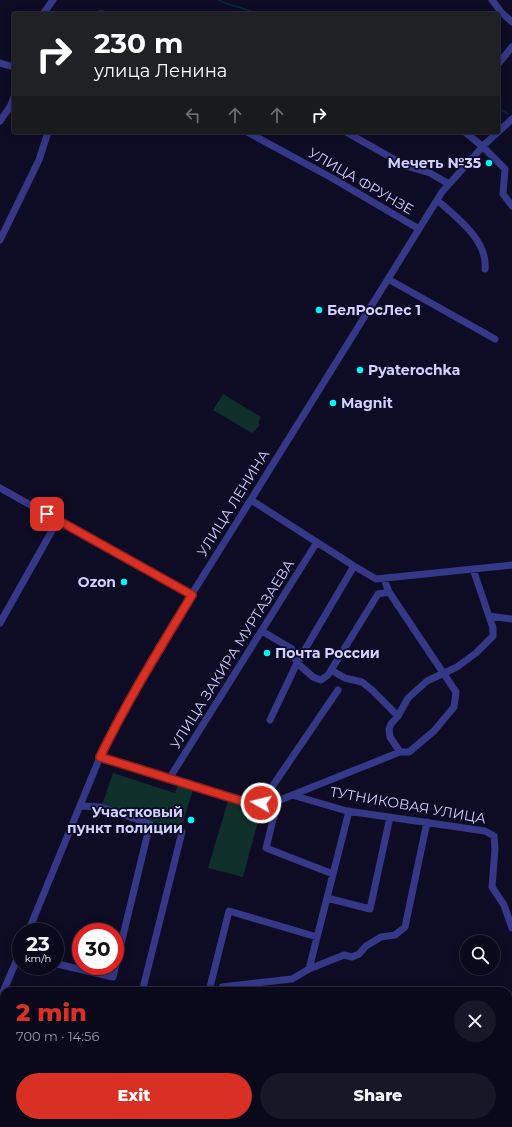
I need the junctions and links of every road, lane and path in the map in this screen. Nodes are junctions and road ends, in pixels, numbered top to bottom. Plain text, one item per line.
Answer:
1 (54, 0) edge
2 (492, 0) edge
3 (45, 12) edge
4 (512, 22) edge
5 (512, 48) edge
6 (500, 62) edge
7 (0, 63) edge
8 (12, 67) edge
9 (12, 102) edge
10 (512, 119) edge
11 (0, 121) edge
12 (500, 131) edge
13 (47, 134) edge
14 (251, 134) edge
15 (350, 134) edge
16 (467, 134) edge
17 (496, 134) edge
18 (483, 147) junction
19 (449, 184) junction
20 (437, 200) junction
21 (512, 206) edge
22 (419, 229) junction
23 (0, 240) edge
24 (485, 268) dead end
25 (388, 279) junction
26 (495, 339) dead end
27 (0, 488) edge
28 (251, 500) junction
29 (58, 520) junction
30 (317, 542) junction
31 (512, 565) edge
32 (354, 566) junction
33 (473, 569) junction
34 (384, 579) junction
35 (389, 592) junction
36 (192, 595) junction
37 (489, 616) junction
38 (512, 619) edge
39 (0, 623) edge
40 (262, 631) junction
41 (297, 663) junction
42 (331, 670) junction
43 (444, 674) junction
44 (338, 690) dead end
45 (398, 716) junction
46 (270, 720) dead end
47 (400, 752) junction
48 (100, 757) junction
49 (169, 779) junction
50 (292, 795) junction
51 (278, 800) junction
52 (261, 803) junction
53 (80, 806) junction
54 (349, 811) junction
55 (390, 817) junction
56 (427, 822) junction
57 (182, 832) dead end
58 (333, 874) junction
59 (327, 898) junction
60 (32, 923) edge
61 (512, 928) edge
62 (317, 937) junction
63 (64, 966) edge
64 (309, 968) junction
65 (12, 971) edge
66 (5, 987) edge
67 (143, 987) edge
68 (210, 987) edge
69 (222, 987) edge

1 - 3 street
2 - 4 street
5 - 6 street
7 - 8 street
9 - 11 street
10 - 12 street, УЛИЦА ЛЕНИНА
13 - 23 street
14 - 22 street, УЛИЦА ФРУНЗЕ
15 - 19 street
16 - 18 street
17 - 18 street, УЛИЦА ЛЕНИНА
18 - 19 street, УЛИЦА ЛЕНИНА
18 - 21 street
19 - 20 street, УЛИЦА ЛЕНИНА
20 - 22 street, УЛИЦА ЛЕНИНА
20 - 24 street
22 - 25 street, УЛИЦА ЛЕНИНА
25 - 26 street
25 - 28 street, УЛИЦА ЛЕНИНА
27 - 29 street
28 - 30 street
28 - 36 street, УЛИЦА ЛЕНИНА
29 - 36 street
29 - 39 street
30 - 32 street
30 - 40 street, УЛИЦА ЗАКИРА МУРТАЗАЕВА
31 - 33 street
32 - 34 street
32 - 41 street
33 - 34 street
33 - 37 street
34 - 35 street
35 - 42 street
35 - 43 street
36 - 48 street, УЛИЦА ЛЕНИНА
37 - 38 street
37 - 43 street
40 - 41 street
40 - 49 street, УЛИЦА ЗАКИРА МУРТАЗАЕВА
41 - 42 street
41 - 46 street
42 - 45 street
43 - 45 street
43 - 47 street
44 - 52 street
45 - 47 street
47 - 50 street
48 - 49 street
48 - 53 street, УЛИЦА ЛЕНИНА
49 - 52 street
50 - 51 street
50 - 54 street, ТУТНИКОВАЯ УЛИЦА
51 - 52 street
51 - 58 street
53 - 60 street, УЛИЦА ЛЕНИНА
53 - 63 street
54 - 55 street, ТУТНИКОВАЯ УЛИЦА
54 - 58 street
55 - 56 street, ТУТНИКОВАЯ УЛИЦА
55 - 59 street
56 - 61 street, ТУТНИКОВАЯ УЛИЦА
56 - 64 street
57 - 67 street
58 - 59 street
59 - 62 street
62 - 64 street
62 - 68 street
64 - 69 street
65 - 66 street

